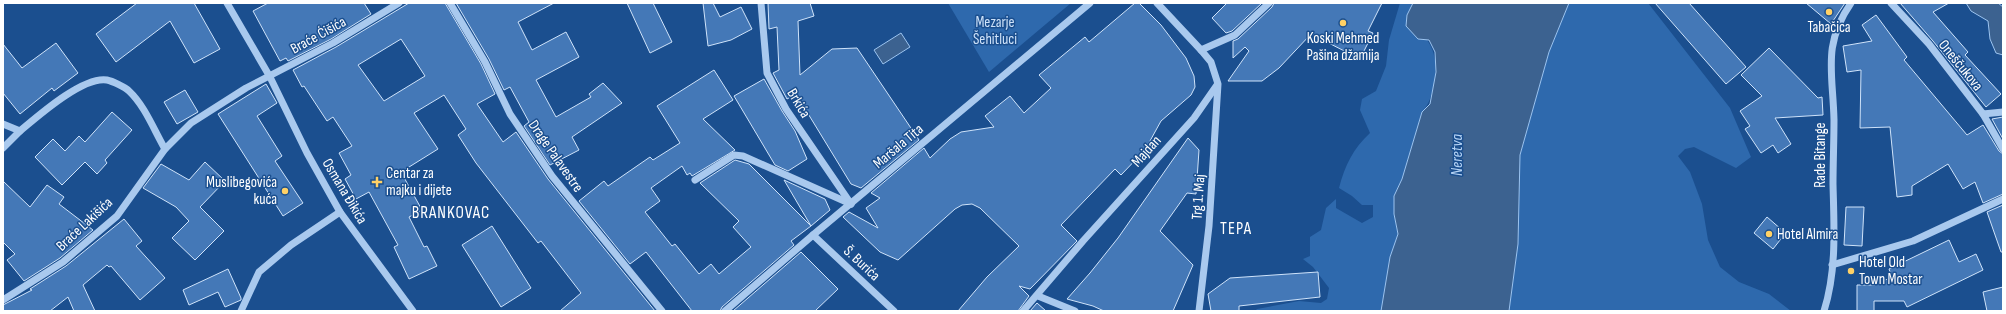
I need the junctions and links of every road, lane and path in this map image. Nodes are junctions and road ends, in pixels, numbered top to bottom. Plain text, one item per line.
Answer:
1 (227, 3) edge
2 (399, 3) edge
3 (450, 3) edge
4 (761, 3) edge
5 (1090, 3) edge
6 (1158, 3) edge
7 (1269, 3) edge
8 (1851, 3) edge
9 (1891, 3) edge
10 (1201, 50) junction
11 (270, 77) junction
12 (1218, 84) junction
13 (2003, 112) edge
14 (1983, 114) junction
15 (3, 124) edge
16 (20, 130) junction
17 (3, 148) edge
18 (165, 149) junction
19 (2003, 149) edge
20 (695, 180) dead end
21 (2003, 199) edge
22 (851, 204) junction
23 (340, 212) junction
24 (813, 235) junction
25 (1832, 265) junction
26 (1038, 296) junction
27 (3, 300) edge
28 (241, 311) edge
29 (413, 311) edge
30 (662, 311) edge
31 (725, 311) edge
32 (894, 311) edge
33 (1024, 311) edge
34 (1075, 311) edge
35 (1199, 311) edge
36 (1824, 311) edge

1 - 11 street, Osmana Đikića
2 - 11 street, Braće Ćišića
3 - 30 street, Drage Palavestre
4 - 22 street, Brkića
5 - 22 street, Maršala Tita
6 - 10 street
7 - 10 street
8 - 25 street, Rade Bitange
9 - 14 street, Oneščukova
10 - 12 street
11 - 18 street, Braće Lakišića
11 - 23 street, Osmana Đikića
12 - 26 street, Majdan
12 - 35 street, Trg 1. Maj
13 - 14 street
14 - 19 street, Oneščukova
15 - 16 street
16 - 17 street
16 - 18 street
18 - 27 street, Braće Lakišića
20 - 22 street
21 - 25 street
22 - 24 street, Maršala Tita
23 - 28 street
23 - 29 street, Osmana Đikića
24 - 31 street, Maršala Tita
24 - 32 street, Š. Burića
25 - 36 street, Rade Bitange
26 - 33 street, Majdan
26 - 34 street

